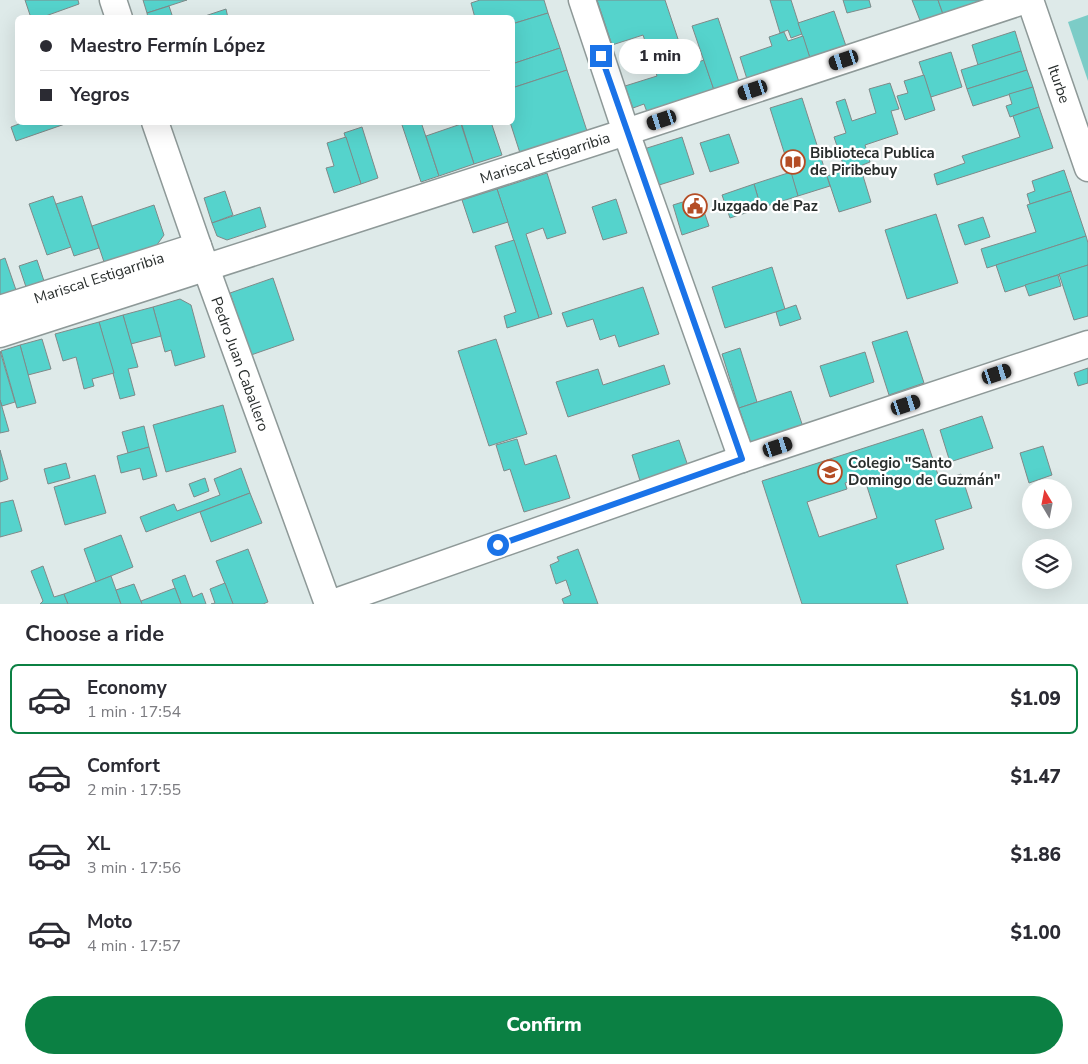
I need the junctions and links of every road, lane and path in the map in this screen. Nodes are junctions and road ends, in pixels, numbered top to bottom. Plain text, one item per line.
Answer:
1 (114, 0) edge
2 (582, 0) edge
3 (1026, 0) edge
4 (1030, 0) edge
5 (119, 15) edge
6 (156, 125) edge
7 (626, 132) junction
8 (1088, 168) edge
9 (201, 256) junction
10 (0, 309) edge
11 (0, 334) edge
12 (1088, 344) edge
13 (742, 459) junction
14 (329, 604) edge

1 - 5 street
2 - 7 street
3 - 7 street, Mariscal Estigarribia
4 - 8 street, Iturbe
6 - 9 street, Pedro Juan Caballero
7 - 9 street, Mariscal Estigarribia
7 - 13 street
9 - 10 street, Mariscal Estigarribia
9 - 11 street
9 - 14 street, Pedro Juan Caballero
12 - 13 street
13 - 14 street

